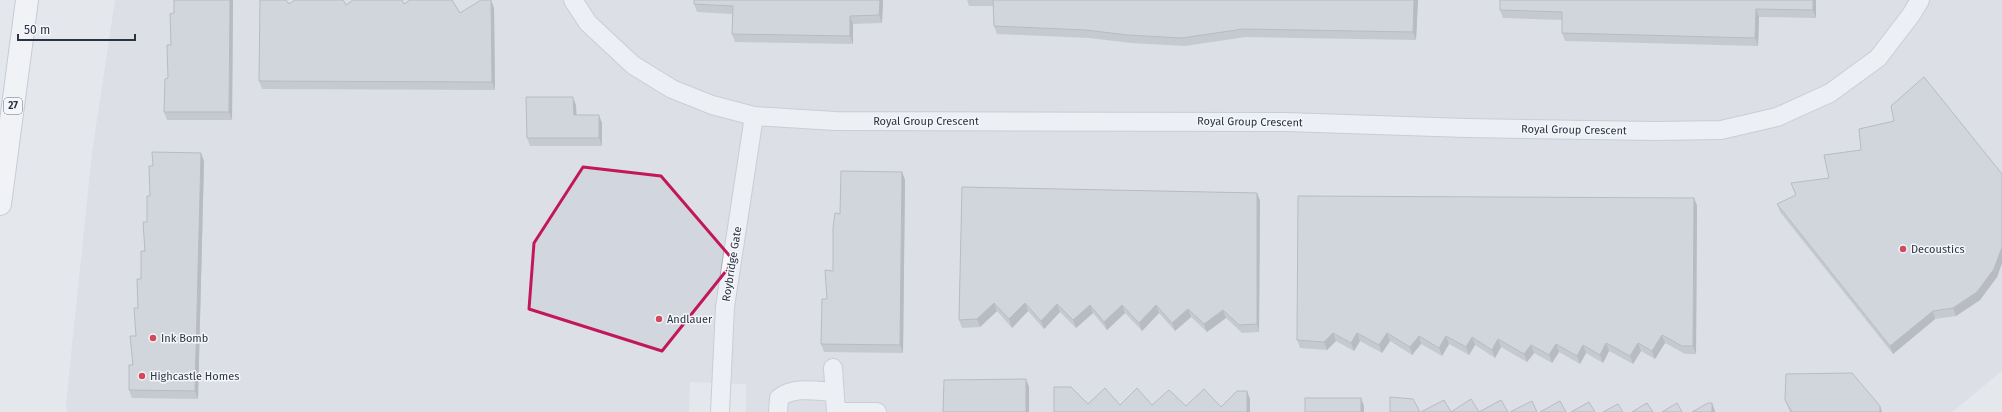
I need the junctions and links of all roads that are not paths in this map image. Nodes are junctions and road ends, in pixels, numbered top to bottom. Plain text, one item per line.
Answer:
1 (27, 0) edge
2 (573, 0) edge
3 (1920, 0) edge
4 (754, 116) junction
5 (0, 204) edge
6 (833, 368) dead end
7 (834, 392) junction
8 (720, 412) edge
9 (778, 412) edge
10 (836, 412) edge
11 (877, 412) edge

1 - 5 main road, 27
2 - 4 street, Royal Group Crescent
3 - 4 street, Royal Group Crescent
4 - 8 street, Roybridge Gate
6 - 7 street
7 - 9 street
7 - 10 street
10 - 11 street

